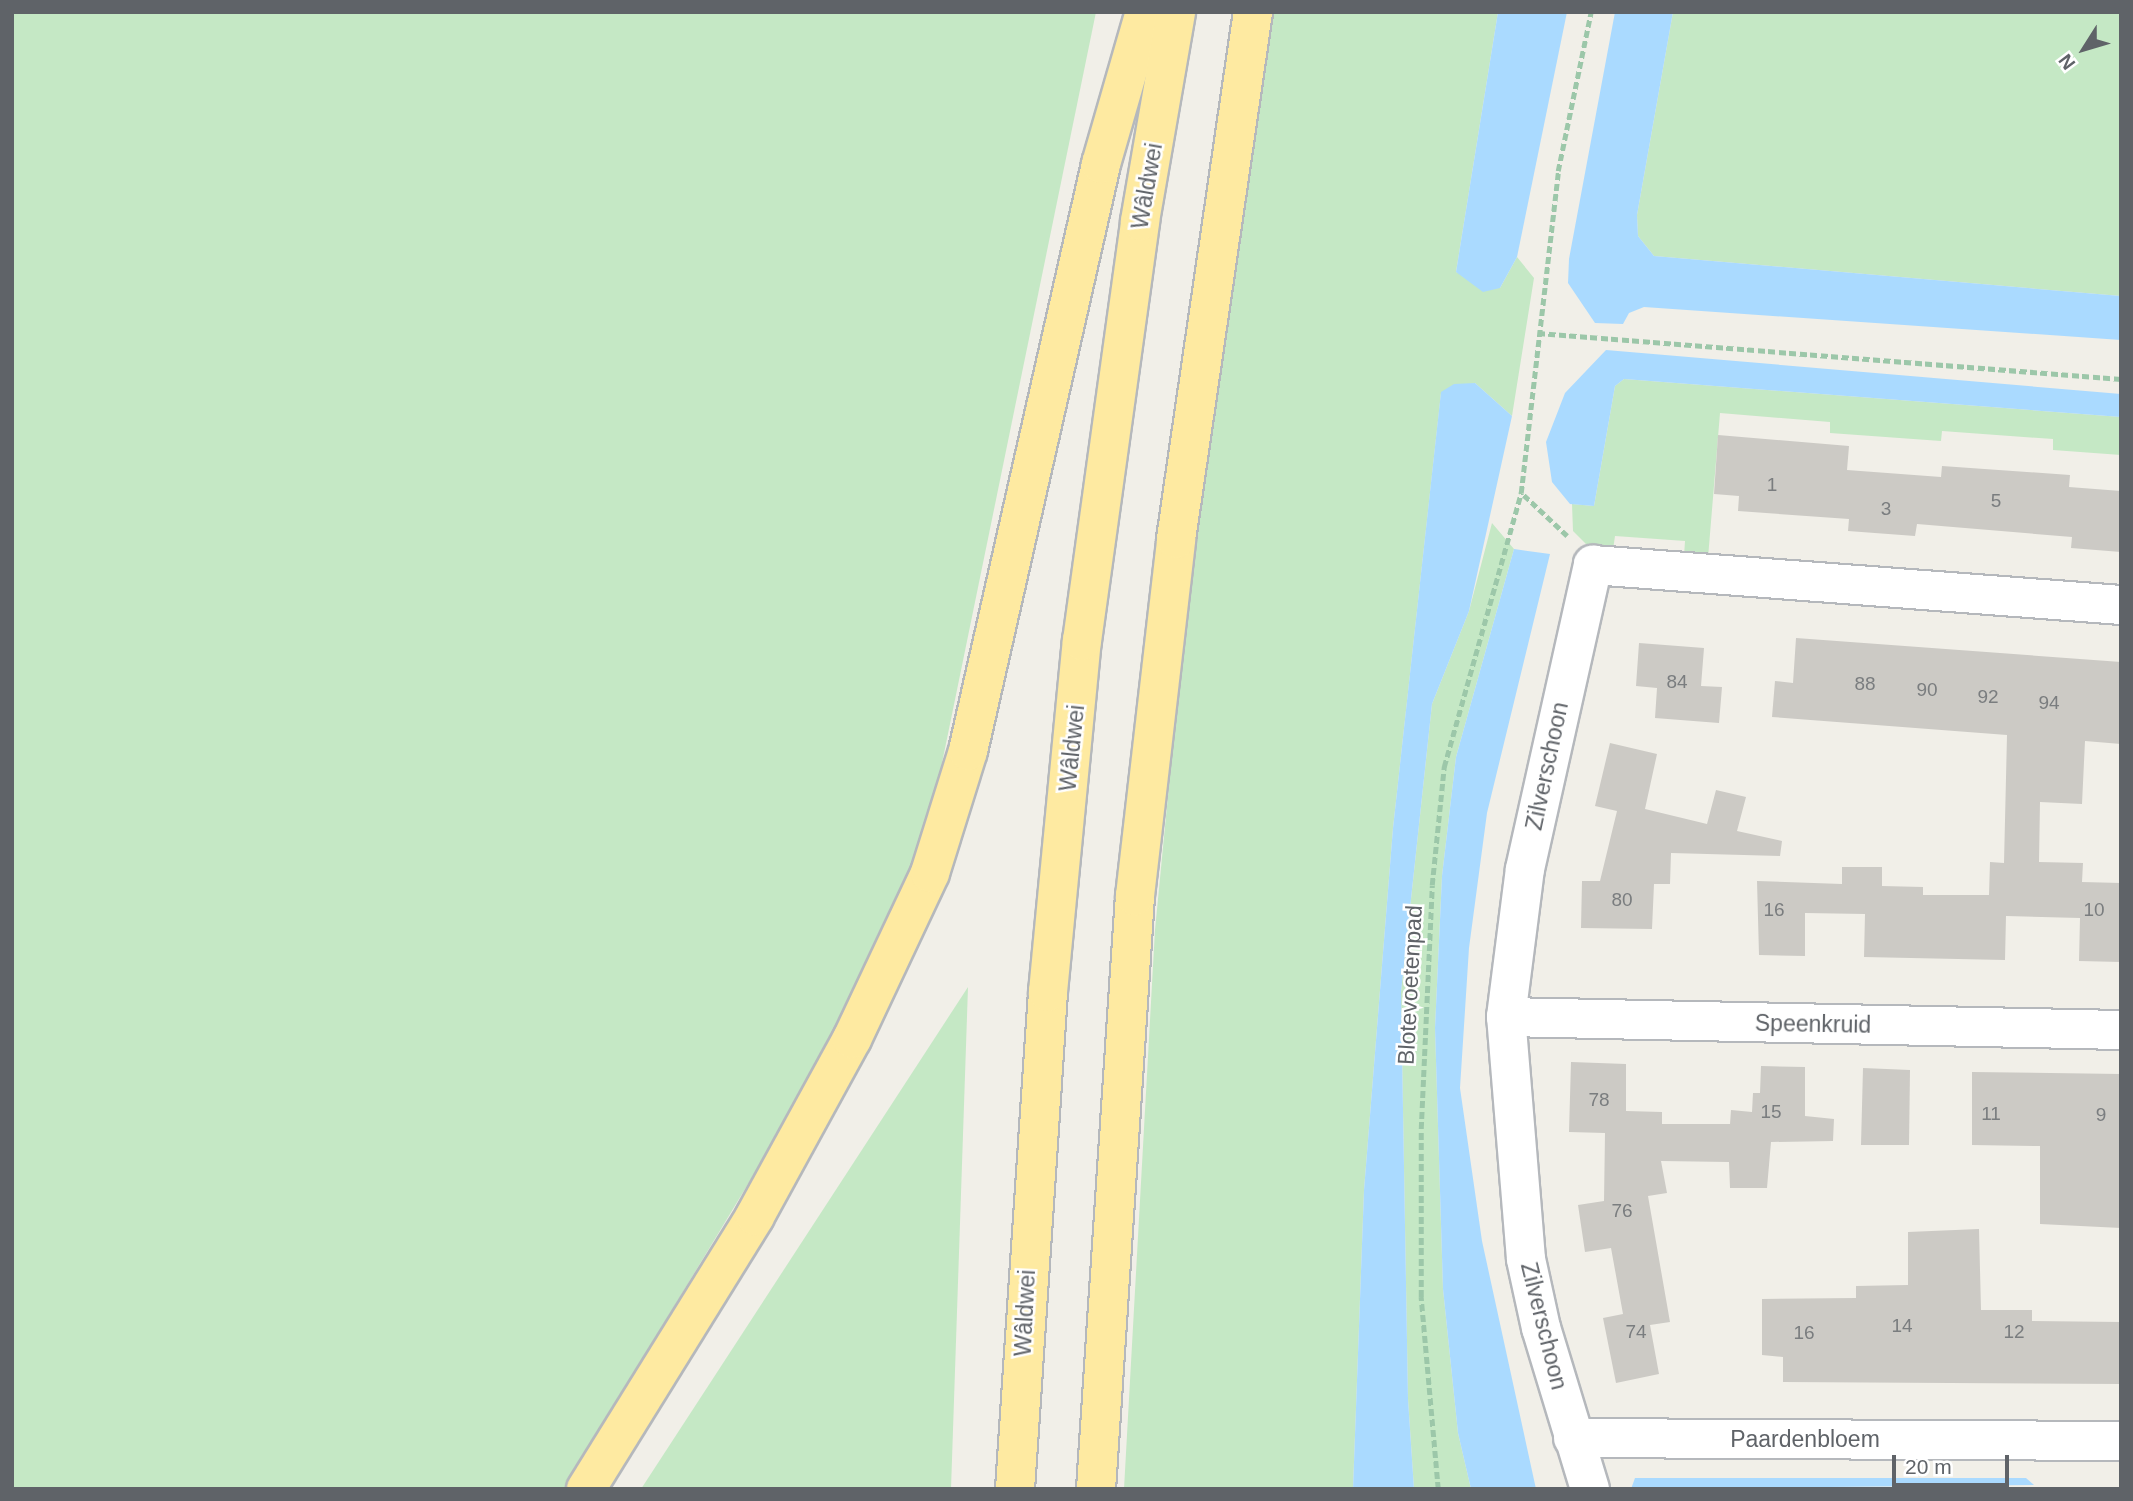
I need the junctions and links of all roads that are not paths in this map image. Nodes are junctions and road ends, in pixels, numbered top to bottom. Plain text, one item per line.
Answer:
1 (1145, 12) edge
2 (1177, 12) edge
3 (1253, 12) edge
4 (2121, 605) edge
5 (1506, 1017) junction
6 (2121, 1030) edge
7 (1573, 1438) junction
8 (2121, 1441) edge
9 (586, 1489) edge
10 (1015, 1489) edge
11 (1096, 1489) edge
12 (1590, 1489) edge

1 - 9 highway
2 - 10 highway, Wâldwei
3 - 11 highway
4 - 5 street, Zilverschoon
5 - 6 street, Speenkruid
5 - 7 street, Zilverschoon
7 - 8 street, Paardenbloem
7 - 12 street, Zilverschoon

